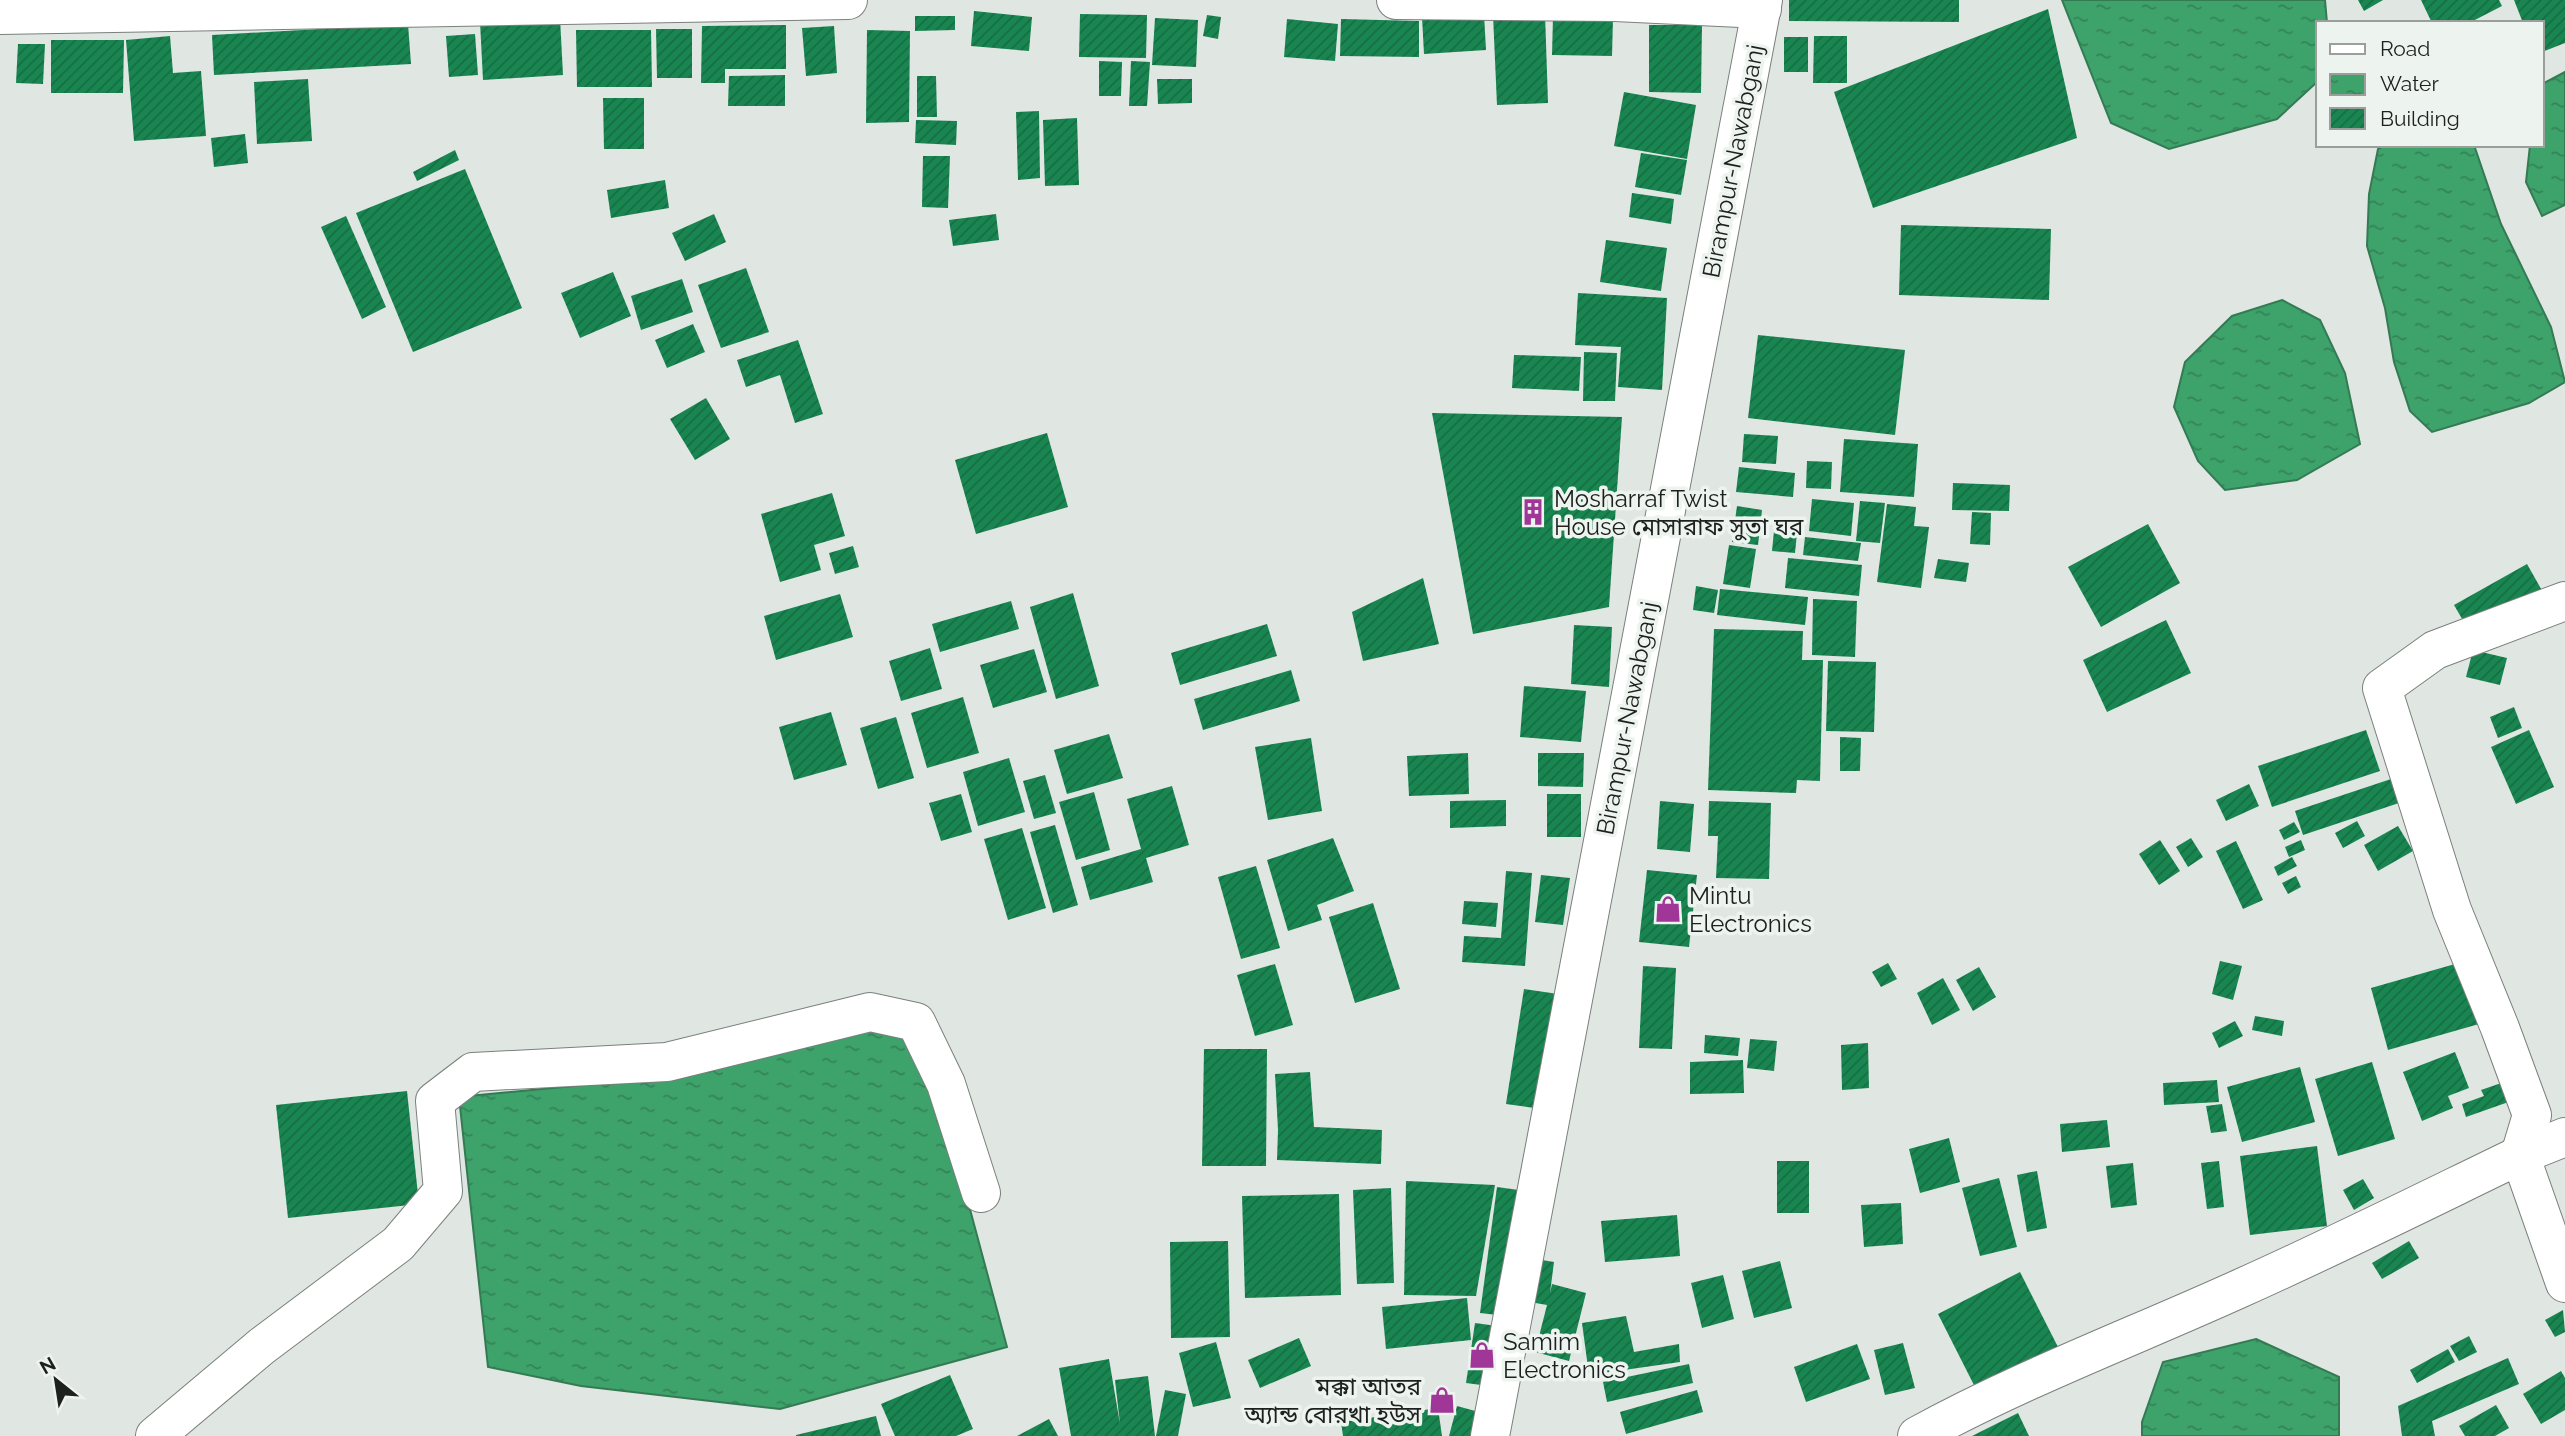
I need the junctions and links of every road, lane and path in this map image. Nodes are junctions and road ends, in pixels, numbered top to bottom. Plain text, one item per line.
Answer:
1 (848, 0) edge
2 (1396, 0) edge
3 (1762, 4) edge
4 (0, 15) edge
5 (2565, 601) edge
6 (2565, 1137) edge
7 (2520, 1155) junction
8 (981, 1193) dead end
9 (2565, 1283) edge
10 (155, 1436) edge
11 (1490, 1436) edge
12 (1917, 1436) edge

1 - 4 street
2 - 3 street
3 - 11 street, Birampur-Nawabganj
5 - 7 street
6 - 7 street
7 - 9 street
7 - 12 street
8 - 10 street

